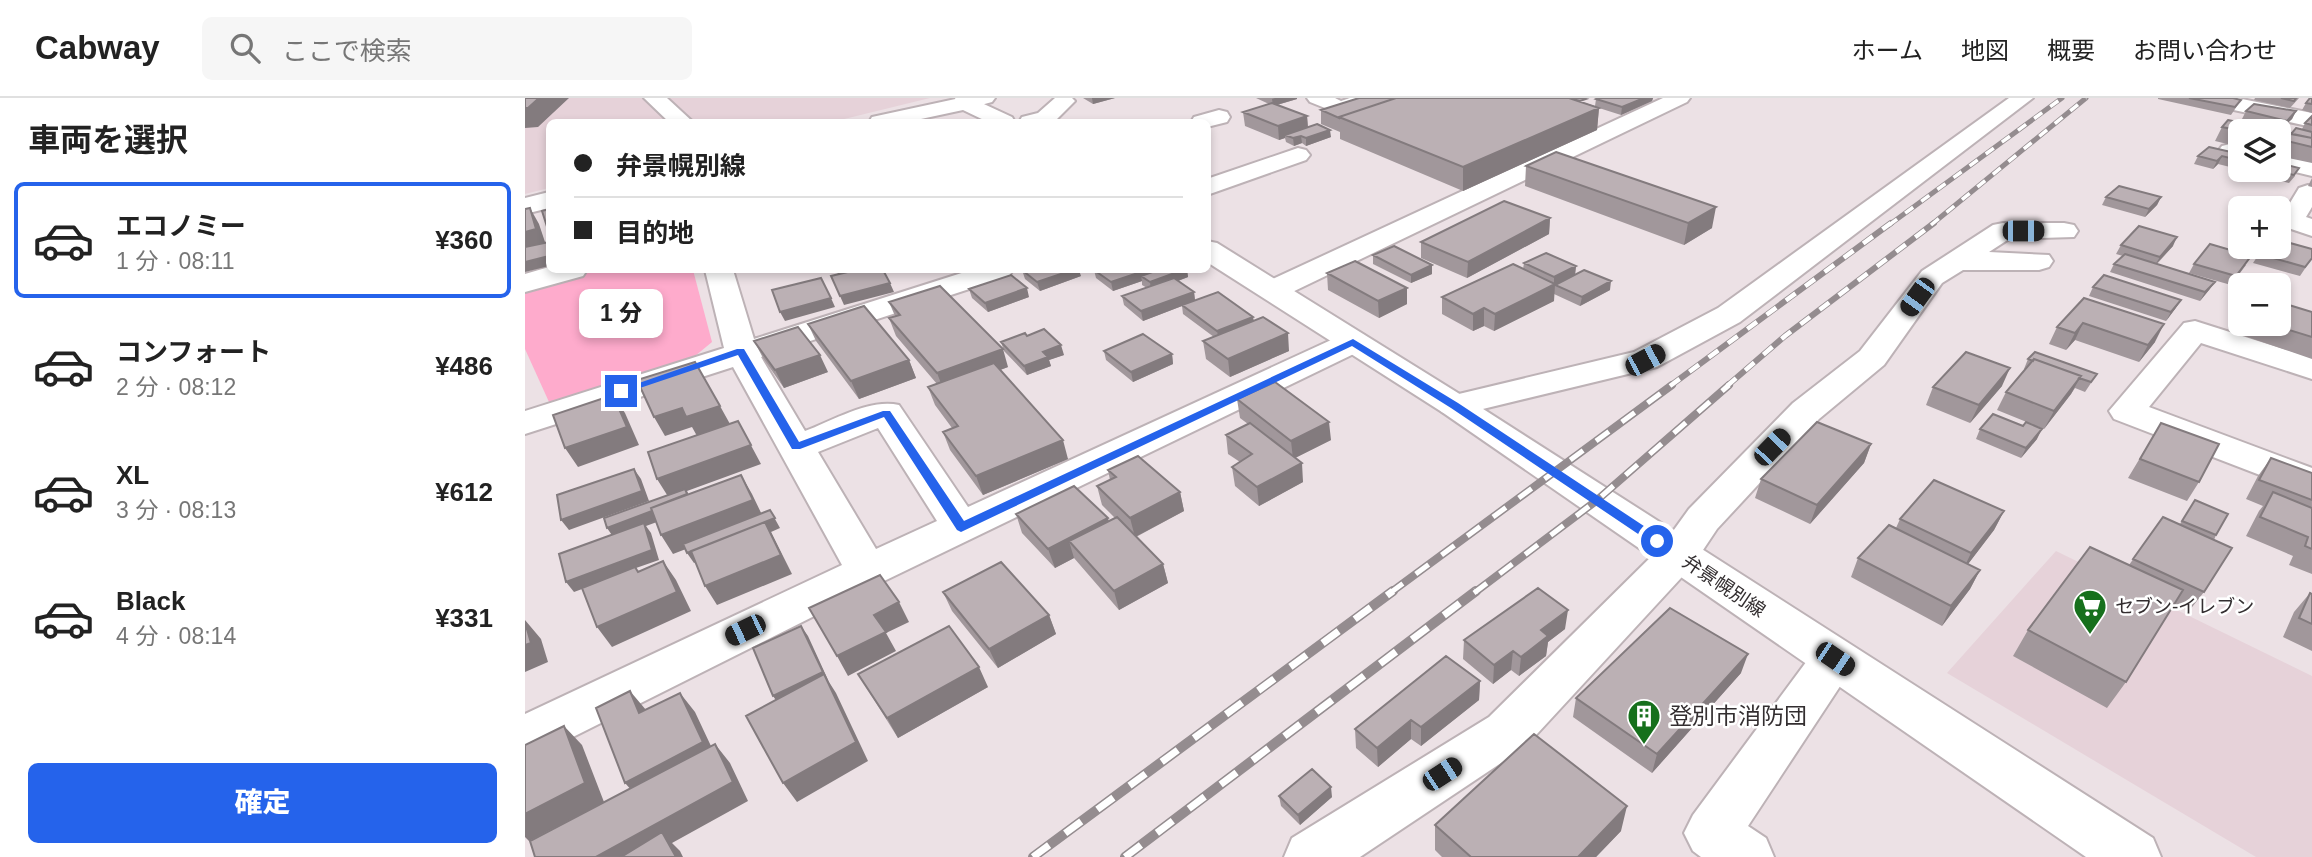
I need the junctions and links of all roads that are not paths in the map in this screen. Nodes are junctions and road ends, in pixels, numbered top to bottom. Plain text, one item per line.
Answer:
1 (654, 98) edge
2 (1317, 98) edge
3 (1372, 98) edge
4 (1680, 98) edge
5 (2023, 98) edge
6 (2206, 98) edge
7 (972, 100) edge
8 (1064, 102) dead end
9 (678, 119) edge
10 (893, 119) edge
11 (1000, 119) edge
12 (1042, 119) edge
13 (2312, 120) edge
14 (1298, 155) dead end
15 (2291, 164) edge
16 (2312, 169) edge
17 (1211, 187) edge
18 (2312, 194) edge
19 (546, 201) edge
20 (525, 206) edge
21 (2312, 228) edge
22 (2064, 231) dead end
23 (1211, 252) edge
24 (1957, 261) junction
25 (2039, 261) dead end
26 (562, 273) edge
27 (720, 273) edge
28 (906, 273) edge
29 (990, 273) edge
30 (525, 283) edge
31 (1273, 290) junction
32 (921, 295) junction
33 (1353, 342) junction
34 (741, 351) junction
35 (2312, 369) edge
36 (1454, 405) junction
37 (525, 423) edge
38 (796, 447) junction
39 (2312, 482) edge
40 (961, 527) junction
41 (1678, 555) junction
42 (867, 571) junction
43 (1835, 659) junction
44 (525, 737) edge
45 (1312, 857) edge
46 (1746, 857) edge
47 (2133, 857) edge

1 - 9 street
2 - 3 street
4 - 31 street
5 - 36 street
6 - 13 street
7 - 10 street
7 - 11 street
8 - 12 street
14 - 17 street
15 - 16 street
18 - 21 street
19 - 20 street
22 - 24 street
23 - 31 street, 弁景幌別線
24 - 25 street
24 - 41 street
26 - 30 street
27 - 34 street
28 - 32 street
29 - 32 street
31 - 33 street, 弁景幌別線
32 - 34 street
33 - 36 street, 弁景幌別線
33 - 40 street
34 - 37 street
34 - 38 street
35 - 39 street
36 - 41 street, 弁景幌別線
38 - 40 street
38 - 42 street
40 - 42 street
41 - 43 street, 弁景幌別線
41 - 45 street
42 - 44 street
43 - 46 street
43 - 47 street, 弁景幌別線

